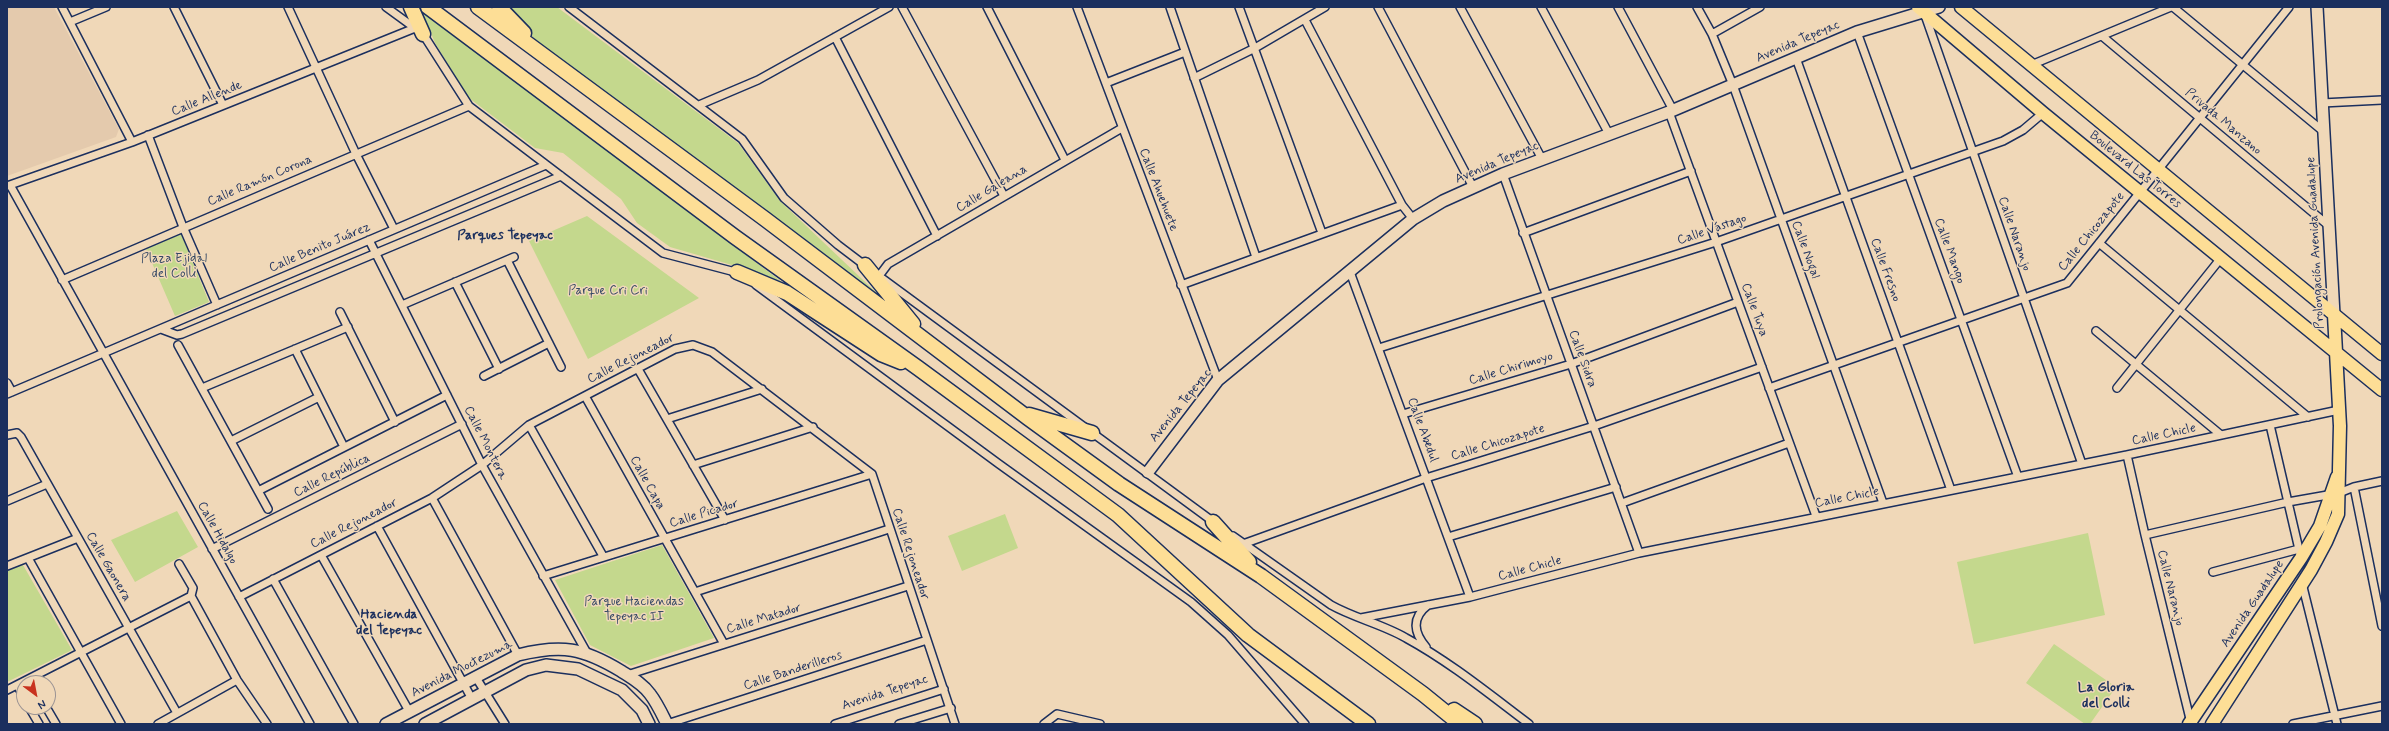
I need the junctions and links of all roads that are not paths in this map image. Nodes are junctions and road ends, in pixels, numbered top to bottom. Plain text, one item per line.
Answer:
1 (62, 7) edge
2 (106, 7) edge
3 (174, 7) edge
4 (288, 7) edge
5 (386, 7) edge
6 (411, 7) edge
7 (428, 7) edge
8 (478, 7) edge
9 (499, 7) edge
10 (569, 7) edge
11 (889, 7) edge
12 (902, 7) edge
13 (987, 7) edge
14 (1077, 7) edge
15 (1170, 7) edge
16 (1239, 7) edge
17 (1325, 7) edge
18 (1378, 7) edge
19 (1460, 7) edge
20 (1541, 7) edge
21 (1618, 7) edge
22 (1697, 7) edge
23 (1760, 7) edge
24 (1939, 7) edge
25 (1961, 7) edge
26 (2172, 7) edge
27 (2289, 7) edge
28 (2317, 7) edge
29 (1921, 9) edge
30 (1305, 20) junction
31 (70, 22) junction
32 (419, 31) junction
33 (1857, 32) junction
34 (1712, 34) junction
35 (2102, 36) junction
36 (835, 37) junction
37 (1255, 48) junction
38 (1185, 52) junction
39 (1796, 58) junction
40 (2242, 64) junction
41 (555, 65) junction
42 (2031, 65) junction
43 (316, 68) junction
44 (1194, 78) junction
45 (1106, 84) junction
46 (1733, 85) junction
47 (2382, 100) edge
48 (2322, 104) junction
49 (223, 105) junction
50 (699, 105) junction
51 (468, 106) junction
52 (1671, 111) junction
53 (2044, 114) junction
54 (2199, 117) junction
55 (1122, 128) junction
56 (2324, 132) junction
57 (1609, 134) junction
58 (148, 135) junction
59 (132, 142) junction
60 (1972, 151) junction
61 (356, 154) junction
62 (1542, 159) junction
63 (1065, 160) junction
64 (546, 165) junction
65 (2158, 170) junction
66 (1691, 171) junction
67 (1503, 174) junction
68 (1908, 174) junction
69 (561, 176) junction
70 (9, 186) edge
71 (1473, 187) junction
72 (2140, 192) junction
73 (1004, 196) junction
74 (1846, 196) junction
75 (1402, 205) junction
76 (1781, 219) junction
77 (1413, 220) junction
78 (2329, 226) junction
79 (183, 227) junction
80 (394, 230) junction
81 (1322, 233) junction
82 (1524, 233) junction
83 (937, 236) junction
84 (369, 240) junction
85 (1716, 242) junction
86 (2099, 243) junction
87 (376, 254) junction
88 (514, 257) dead end
89 (1256, 257) junction
90 (2221, 258) junction
91 (507, 260) junction
92 (865, 265) junction
93 (737, 272) junction
94 (1350, 272) junction
95 (879, 276) junction
96 (62, 280) junction
97 (455, 282) junction
98 (1182, 285) junction
99 (1546, 296) junction
100 (2024, 298) junction
101 (1738, 302) junction
102 (216, 305) junction
103 (402, 305) junction
104 (2179, 310) junction
105 (340, 312) dead end
106 (2334, 315) junction
107 (1961, 320) junction
108 (348, 327) junction
109 (162, 329) junction
110 (2096, 332) dead end
111 (549, 343) junction
112 (929, 343) junction
113 (1898, 343) junction
114 (178, 344) dead end
115 (1379, 348) junction
116 (295, 349) junction
117 (2336, 352) junction
118 (103, 354) junction
119 (2382, 354) edge
120 (1571, 364) junction
121 (2136, 365) junction
122 (1834, 366) junction
123 (561, 367) dead end
124 (1762, 367) junction
125 (918, 368) junction
126 (499, 369) junction
127 (638, 369) junction
128 (484, 376) dead end
129 (1218, 380) junction
130 (7, 383) edge
131 (202, 388) junction
132 (1769, 388) junction
133 (2117, 388) dead end
134 (762, 389) junction
135 (2382, 390) edge
136 (9, 393) edge
137 (447, 395) junction
138 (585, 396) junction
139 (319, 397) junction
140 (2339, 410) junction
141 (1021, 413) junction
142 (1403, 414) junction
143 (2308, 417) junction
144 (667, 419) junction
145 (395, 422) junction
146 (462, 424) junction
147 (529, 425) junction
148 (2270, 425) junction
149 (1594, 426) junction
150 (813, 427) junction
151 (1092, 433) junction
152 (7, 435) edge
153 (2221, 435) junction
154 (231, 441) junction
155 (1789, 443) junction
156 (344, 447) junction
157 (2127, 455) junction
158 (2082, 464) junction
159 (482, 465) junction
160 (693, 465) junction
161 (1148, 472) junction
162 (872, 474) junction
163 (2018, 477) junction
164 (1426, 478) junction
165 (2382, 481) edge
166 (47, 484) junction
167 (1616, 487) junction
168 (2354, 487) junction
169 (1951, 490) junction
170 (258, 491) junction
171 (2334, 494) junction
172 (432, 498) junction
173 (7, 501) edge
174 (2288, 502) junction
175 (1622, 503) junction
176 (1883, 503) junction
177 (268, 509) dead end
178 (1816, 516) junction
179 (725, 520) junction
180 (1214, 522) junction
181 (377, 526) junction
182 (889, 529) junction
183 (2144, 535) junction
184 (1448, 537) junction
185 (78, 538) junction
186 (664, 539) junction
187 (1243, 544) junction
188 (212, 549) junction
189 (1639, 553) junction
190 (2300, 553) junction
191 (321, 555) junction
192 (603, 556) junction
193 (28, 558) junction
194 (179, 564) dead end
195 (7, 566) edge
196 (2213, 572) dead end
197 (543, 576) junction
198 (1262, 576) junction
199 (273, 579) junction
200 (2302, 583) junction
201 (908, 586) junction
202 (695, 592) junction
203 (191, 596) junction
204 (239, 597) junction
205 (1470, 597) junction
206 (1429, 604) junction
207 (1361, 618) junction
208 (2382, 626) edge
209 (129, 628) junction
210 (927, 640) junction
211 (724, 644) junction
212 (82, 652) junction
213 (1430, 652) junction
214 (587, 653) junction
215 (518, 655) junction
216 (627, 674) junction
217 (42, 675) edge
218 (476, 676) junction
219 (237, 680) junction
220 (462, 683) junction
221 (16, 686) edge
222 (944, 689) junction
223 (7, 690) edge
224 (485, 692) junction
225 (1423, 694) junction
226 (472, 699) junction
227 (2382, 706) edge
228 (951, 708) junction
229 (409, 712) junction
230 (178, 713) junction
231 (34, 715) edge
232 (51, 715) edge
233 (2335, 716) junction
234 (39, 724) edge
235 (56, 724) edge
236 (122, 724) edge
237 (158, 724) edge
238 (267, 724) edge
239 (310, 724) edge
240 (354, 724) edge
241 (386, 724) edge
242 (425, 724) edge
243 (506, 724) edge
244 (649, 724) edge
245 (667, 724) edge
246 (835, 724) edge
247 (899, 724) edge
248 (955, 724) edge
249 (1044, 724) edge
250 (1100, 724) edge
251 (1305, 724) edge
252 (1368, 724) edge
253 (1460, 724) edge
254 (1475, 724) edge
255 (1529, 724) edge
256 (2191, 724) edge
257 (2212, 724) edge
258 (2293, 724) edge
259 (2337, 724) edge

1 - 31 street
2 - 31 street
3 - 49 street
4 - 43 street
5 - 32 street
6 - 32 highway
7 - 125 highway
8 - 41 highway
9 - 41 highway
10 - 50 street
11 - 36 street
12 - 73 street
13 - 63 street
14 - 45 street, Calle Ahuehuete
15 - 38 street
16 - 37 street
17 - 30 street
18 - 71 street
19 - 62 street
20 - 57 street
21 - 52 street, Calle Tuya
22 - 34 street, Calle Nogal
23 - 34 street
24 - 29 street, Avenida Tepeyac
25 - 42 main road, Boulevard Las Torres
26 - 35 street
26 - 40 street
27 - 40 street, Calle Chicozapote
28 - 48 street, Prolongación Avenida Guadalupe
29 - 33 street, Avenida Tepeyac
29 - 53 main road, Boulevard Las Torres
29 - 60 street, Calle Naranjo
30 - 37 street
30 - 75 street
31 - 59 street
32 - 43 street, Calle Allende
32 - 51 street
33 - 39 street, Avenida Tepeyac
33 - 68 street, Calle Mango
34 - 46 street, Calle Nogal
35 - 42 street
35 - 54 street, Privada Manzano
36 - 50 street
36 - 83 street
37 - 44 street
37 - 81 street
38 - 44 street
38 - 45 street
39 - 46 street, Avenida Tepeyac
39 - 74 street, Calle Fresno
40 - 54 street, Calle Chicozapote
40 - 56 street
41 - 112 highway
42 - 65 main road, Boulevard Las Torres
43 - 49 street, Calle Allende
43 - 61 street
44 - 89 street
45 - 55 street, Calle Ahuehuete
46 - 52 street, Avenida Tepeyac
46 - 76 street, Calle Nogal
47 - 48 street
48 - 56 street, Prolongación Avenida Guadalupe
49 - 58 street, Calle Allende
50 - 92 street
51 - 61 street, Calle Ramón Corona
51 - 64 street
52 - 57 street, Avenida Tepeyac
52 - 66 street, Calle Tuya
53 - 60 street, Calle Vástago
53 - 72 main road, Boulevard Las Torres
54 - 65 street, Calle Chicozapote
54 - 78 street, Privada Manzano
55 - 63 street, Calle Galeana
55 - 98 street, Calle Ahuehuete
56 - 78 street, Prolongación Avenida Guadalupe
57 - 62 street, Avenida Tepeyac
58 - 59 street, Calle Allende
58 - 79 street
59 - 70 street, Calle Allende
60 - 68 street, Calle Vástago
60 - 100 street, Calle Naranjo
61 - 79 street, Calle Ramón Corona
61 - 80 street
62 - 67 street, Avenida Tepeyac
63 - 73 street, Calle Galeana
64 - 69 street
64 - 80 street, Calle Benito Juárez
65 - 72 street, Calle Chicozapote
65 - 106 main road, Boulevard Las Torres
66 - 82 street
66 - 85 street, Calle Tuya
67 - 71 street, Avenida Tepeyac
67 - 82 street, Calle Sidra
68 - 74 street, Calle Vástago
68 - 107 street, Calle Mango
69 - 87 street, Calle Benito Juárez
69 - 93 street
70 - 96 street, Calle Hidalgo
71 - 77 street, Avenida Tepeyac
72 - 86 street, Calle Chicozapote
72 - 90 main road, Boulevard Las Torres
73 - 83 street, Calle Galeana
74 - 76 street, Calle Vástago
74 - 113 street, Calle Fresno
75 - 77 street
75 - 81 street
76 - 85 street, Calle Vástago
76 - 122 street, Calle Nogal
77 - 94 street, Avenida Tepeyac
78 - 106 street, Prolongación Avenida Guadalupe
79 - 96 street, Calle Ramón Corona
79 - 102 street
80 - 84 street, Calle Benito Juárez
81 - 89 street
82 - 99 street, Calle Sidra
83 - 95 street, Calle Galeana
84 - 87 street, Calle Montera
84 - 102 street, Calle Benito Juárez
85 - 99 street, Calle Vástago
85 - 101 street, Calle Tuya
86 - 100 street, Calle Chicozapote
86 - 104 street
87 - 103 street, Calle Montera
87 - 109 street, Calle Benito Juárez
88 - 91 street
89 - 98 street
90 - 104 street
90 - 117 main road, Boulevard Las Torres
91 - 97 street
91 - 111 street
92 - 95 street
92 - 112 highway
93 - 125 highway
93 - 251 street
94 - 115 street, Calle Abedul
94 - 129 street, Avenida Tepeyac
95 - 151 street
96 - 118 street, Calle Hidalgo
97 - 103 street
97 - 126 street
98 - 129 street, Calle Ahuehuete
99 - 115 street, Calle Vástago
99 - 120 street, Calle Sidra
100 - 107 street, Calle Chicozapote
100 - 158 street, Calle Naranjo
101 - 120 street, Calle Chirimoyo
101 - 124 street, Calle Tuya
102 - 109 street, Calle Benito Juárez
103 - 137 street, Calle Montera
104 - 121 street
104 - 143 street
105 - 108 street
106 - 117 main road, Prolongación Avenida Guadalupe
106 - 119 main road, Boulevard Las Torres
107 - 113 street, Calle Chicozapote
107 - 163 street, Calle Mango
108 - 116 street
108 - 145 street
109 - 118 street, Calle Benito Juárez
110 - 121 street
111 - 123 street
111 - 126 street
112 - 141 highway
113 - 122 street, Calle Chicozapote
113 - 169 street, Calle Fresno
114 - 131 street
115 - 142 street, Calle Abedul
116 - 131 street
116 - 139 street
117 - 135 main road, Boulevard Las Torres
117 - 140 main road, Prolongación Avenida Guadalupe
118 - 136 street, Calle Benito Juárez
118 - 188 street, Calle Hidalgo
120 - 142 street, Calle Chirimoyo
120 - 149 street, Calle Sidra
121 - 133 street
121 - 153 street
122 - 132 street, Calle Chicozapote
122 - 176 street, Calle Nogal
124 - 132 street, Calle Tuya
124 - 149 street, Calle Chicozapote
125 - 252 highway
126 - 128 street
127 - 134 street, Calle Rejoneador
127 - 138 street, Calle Rejoneador
127 - 144 street
129 - 161 street, Avenida Tepeyac
130 - 136 street
131 - 154 street
132 - 155 street, Calle Tuya
134 - 144 street
134 - 150 street, Calle Rejoneador
137 - 145 street
137 - 146 street, Calle Montera
138 - 147 street, Calle Rejoneador
138 - 186 street, Calle Capa
139 - 154 street
139 - 156 street
140 - 143 street, Calle Chicle
140 - 171 main road, Prolongación Avenida Guadalupe
141 - 151 highway
141 - 198 highway
142 - 164 street, Calle Abedul
143 - 148 street, Calle Chicle
144 - 160 street
145 - 156 street
146 - 159 street, Calle Montera
146 - 188 street, Calle República
147 - 159 street, Calle Rejoneador
147 - 192 street
148 - 153 street, Calle Chicle
148 - 174 street
149 - 164 street, Calle Chicozapote
149 - 167 street, Calle Sidra
150 - 160 street
150 - 162 street, Calle Rejoneador
151 - 161 street
152 - 166 street, Calle Gaonera
153 - 157 street, Calle Chicle
154 - 170 street
155 - 175 street
155 - 178 street, Calle Tuya
156 - 170 street
157 - 158 street, Calle Chicle
157 - 183 street, Calle Naranjo
158 - 163 street, Calle Chicle
159 - 172 street, Calle Rejoneador
159 - 197 street, Calle Montera
160 - 179 street
161 - 180 street
162 - 179 street, Calle Picador
162 - 182 street, Calle Rejoneador
163 - 169 street, Calle Chicle
164 - 184 street, Calle Abedul
164 - 187 street, Calle Chicozapote
165 - 168 street
166 - 173 street
166 - 185 street, Calle Gaonera
167 - 175 street, Calle Sidra
167 - 184 street
168 - 171 street
168 - 208 street
169 - 176 street, Calle Chicle
170 - 177 street
171 - 174 street
171 - 190 main road, Avenida Guadalupe
171 - 200 main road
172 - 181 street, Calle Rejoneador
172 - 215 street
174 - 183 street
174 - 190 street
175 - 189 street, Calle Sidra
176 - 178 street, Calle Chicle
178 - 189 street, Calle Chicle
179 - 186 street, Calle Picador
180 - 187 street
180 - 198 highway
181 - 191 street, Calle Rejoneador
181 - 220 street
182 - 201 street, Calle Rejoneador
182 - 202 street
183 - 256 street, Calle Naranjo
184 - 205 street, Calle Abedul
185 - 193 street
185 - 209 street, Calle Gaonera
186 - 192 street, Calle Picador
186 - 202 street, Calle Capa
187 - 207 street
188 - 204 street, Calle Hidalgo
189 - 205 street, Calle Chicle
190 - 196 street
190 - 256 main road, Avenida Guadalupe
191 - 199 street, Calle Rejoneador
191 - 229 street
192 - 197 street, Calle Picador
193 - 195 street
193 - 212 street
194 - 203 street
197 - 214 street, Calle Montera
198 - 225 highway
199 - 204 street, Calle Rejoneador
199 - 240 street
200 - 233 street
200 - 257 main road
201 - 210 street, Calle Rejoneador
201 - 211 street, Calle Matador
202 - 211 street, Calle Capa
203 - 209 street
203 - 219 street
204 - 239 street, Calle Hidalgo
205 - 206 street, Calle Chicle
206 - 207 street, Calle Chicle
206 - 213 street
207 - 213 street
209 - 212 street
209 - 230 street, Calle Gaonera
210 - 222 street, Calle Rejoneador
210 - 245 street, Calle Banderilleros
211 - 216 street, Calle Matador
212 - 217 street
212 - 236 street
213 - 255 street
214 - 215 street, Avenida Moctezuma
214 - 216 street, Avenida Moctezuma
215 - 218 street, Avenida Moctezuma
216 - 245 street, Avenida Moctezuma
218 - 220 street, Avenida Moctezuma
218 - 224 street
219 - 230 street
219 - 238 street
220 - 226 street
220 - 229 street, Avenida Moctezuma
221 - 223 street
222 - 228 street, Calle Rejoneador
222 - 246 street, Avenida Tepeyac
224 - 226 street
224 - 243 street
224 - 244 street
225 - 253 highway
225 - 254 highway
226 - 242 street
227 - 233 street
228 - 247 street
228 - 248 street, Calle Rejoneador
229 - 241 street, Avenida Moctezuma
230 - 237 street
231 - 234 street
232 - 235 street
233 - 258 street
233 - 259 street
249 - 250 street

